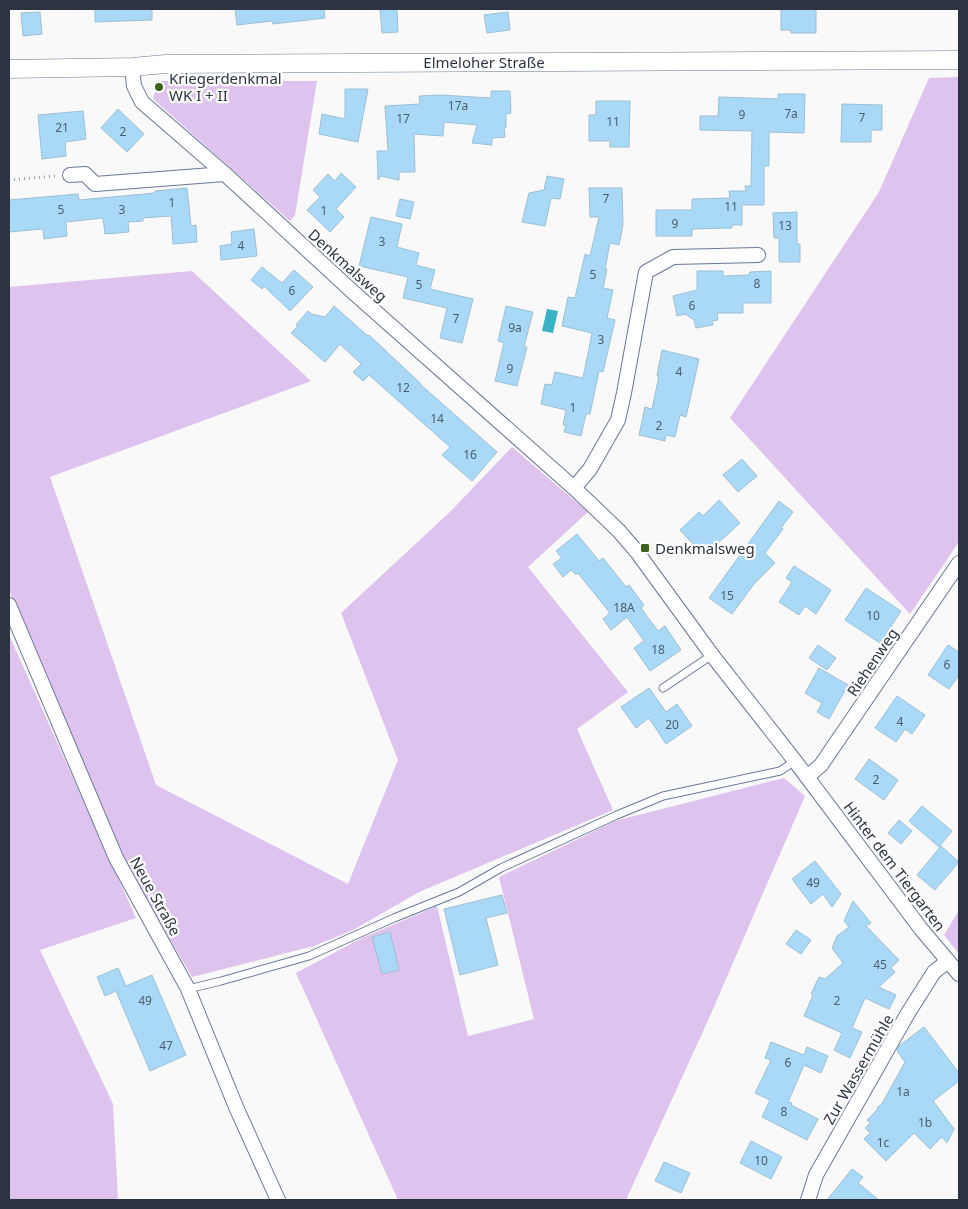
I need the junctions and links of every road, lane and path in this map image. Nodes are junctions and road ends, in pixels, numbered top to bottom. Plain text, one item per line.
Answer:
1 (959, 60) edge
2 (132, 67) junction
3 (9, 69) edge
4 (225, 174) junction
5 (70, 175) joint
6 (9, 180) edge
7 (758, 255) dead end
8 (574, 488) junction
9 (959, 563) edge
10 (9, 605) edge
11 (712, 655) junction
12 (663, 688) dead end
13 (795, 761) junction
14 (807, 777) junction
15 (948, 961) junction
16 (959, 974) edge
17 (188, 989) junction
18 (278, 1200) edge
19 (808, 1200) edge

1 - 2 street, Elmeloher Straße
2 - 3 street, Elmeloher Straße
2 - 4 street, Denkmalsweg
4 - 5 street
4 - 8 street, Denkmalsweg
5 - 6 path
7 - 8 street
8 - 11 street, Denkmalsweg
9 - 14 street, Riehenweg
10 - 17 street, Neue Straße
11 - 12 lane
11 - 13 street, Denkmalsweg
13 - 14 street, Denkmalsweg
13 - 17 lane
14 - 15 street, Hinter dem Tiergarten
15 - 16 street, Hinter dem Tiergarten
15 - 19 street, Zur Wassermühle
17 - 18 street, Neue Straße

